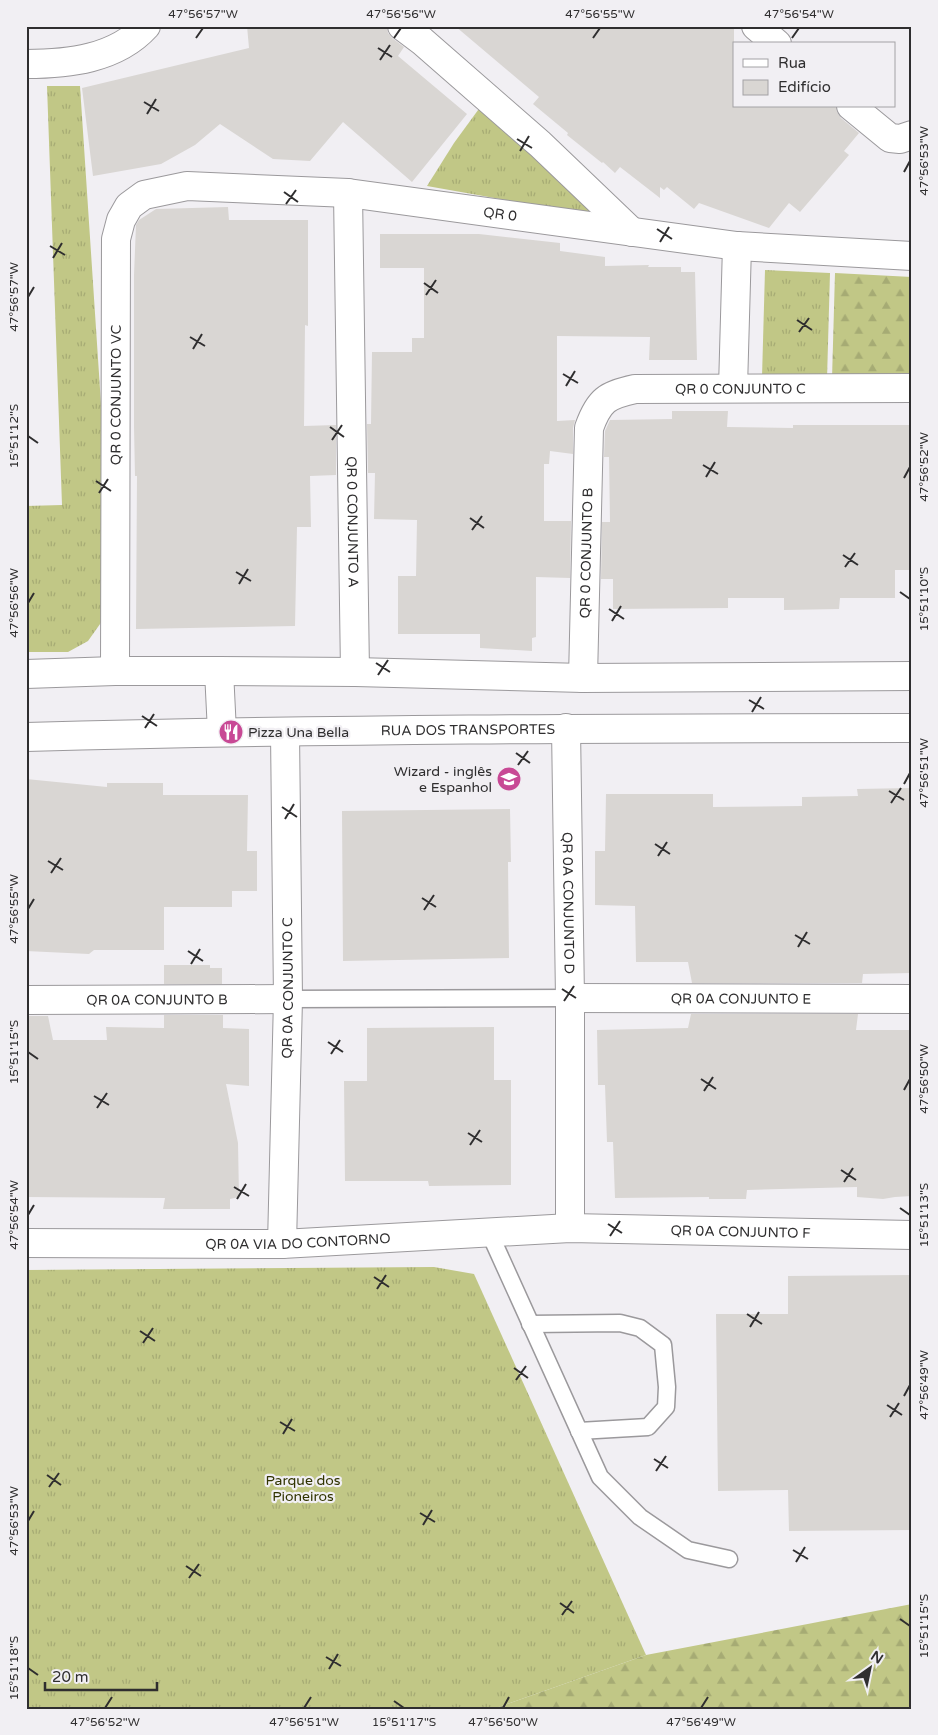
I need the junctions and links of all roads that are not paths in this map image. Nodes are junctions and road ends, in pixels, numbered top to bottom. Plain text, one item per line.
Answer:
1 (146, 26) edge
2 (402, 26) edge
3 (756, 26) edge
4 (774, 42) edge
5 (26, 64) edge
6 (853, 108) edge
7 (912, 135) edge
8 (348, 192) junction
9 (632, 232) junction
10 (116, 239) joint
11 (737, 246) junction
12 (912, 256) edge
13 (733, 388) junction
14 (912, 388) edge
15 (589, 428) joint
16 (115, 671) junction
17 (218, 671) junction
18 (355, 672) junction
19 (26, 674) edge
20 (912, 676) edge
21 (583, 678) junction
22 (566, 728) junction
23 (912, 728) edge
24 (222, 732) junction
25 (285, 732) junction
26 (26, 737) edge
27 (570, 998) junction
28 (288, 999) junction
29 (912, 999) edge
30 (26, 1000) edge
31 (570, 1228) junction
32 (489, 1232) junction
33 (912, 1235) edge
34 (26, 1243) edge
35 (282, 1244) junction
36 (530, 1324) junction
37 (579, 1430) junction
38 (729, 1559) dead end

1 - 5 street
2 - 9 street
3 - 4 street
6 - 7 street
8 - 9 street, QR 0
8 - 10 street, QR 0
8 - 18 street, QR 0 CONJUNTO A
9 - 11 street, QR 0
10 - 16 street, QR 0 CONJUNTO VC
11 - 12 street, QR 0
11 - 13 street
13 - 14 street, QR 0 CONJUNTO C
13 - 15 street, QR 0 CONJUNTO C
15 - 21 street, QR 0 CONJUNTO B
16 - 17 street
16 - 19 street
17 - 18 street
17 - 24 street
18 - 21 street
20 - 21 street
22 - 23 street, RUA DOS TRANSPORTES
22 - 25 street, RUA DOS TRANSPORTES
22 - 27 street, QR 0A CONJUNTO D
24 - 25 street, RUA DOS TRANSPORTES
24 - 26 street, RUA DOS TRANSPORTES
25 - 28 street, QR 0A CONJUNTO C
27 - 28 lane
27 - 29 street, QR 0A CONJUNTO E
27 - 31 street, QR 0A CONJUNTO D
28 - 30 street, QR 0A CONJUNTO B
28 - 35 street, QR 0A CONJUNTO C
31 - 32 street, QR 0A VIA DO CONTORNO
31 - 33 street, QR 0A CONJUNTO F
32 - 35 street, QR 0A VIA DO CONTORNO
32 - 36 lane
34 - 35 street, QR 0A VIA DO CONTORNO
36 - 37 lane
36 - 37 lane
37 - 38 lane

